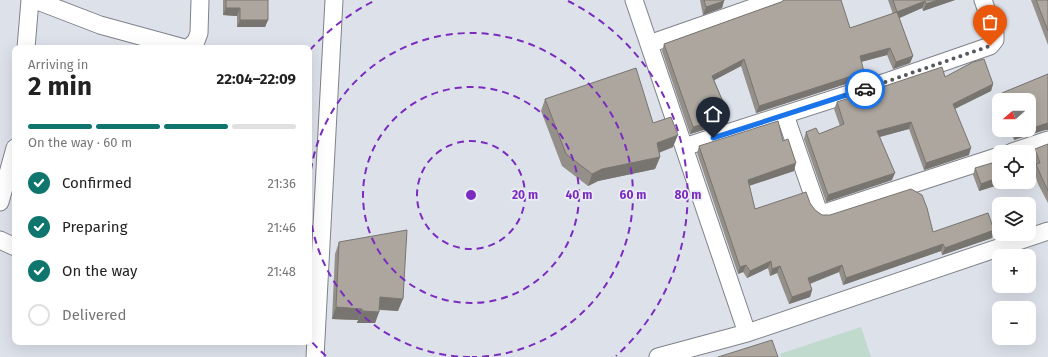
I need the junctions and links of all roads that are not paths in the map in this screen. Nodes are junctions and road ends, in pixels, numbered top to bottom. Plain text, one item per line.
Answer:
1 (30, 0) edge
2 (35, 0) edge
3 (200, 0) edge
4 (334, 0) edge
5 (634, 0) edge
6 (775, 0) edge
7 (984, 0) edge
8 (649, 44) junction
9 (26, 45) edge
10 (173, 45) edge
11 (192, 45) edge
12 (785, 114) junction
13 (1048, 140) edge
14 (1033, 145) edge
15 (684, 147) junction
16 (992, 158) edge
17 (12, 159) edge
18 (0, 202) edge
19 (1048, 231) edge
20 (0, 240) edge
21 (12, 246) edge
22 (747, 333) junction
23 (315, 357) edge
24 (658, 357) edge

1 - 9 street
2 - 10 street
3 - 11 street
4 - 23 street
5 - 8 street
6 - 8 street
7 - 12 street
8 - 15 street
12 - 15 street
12 - 16 street
13 - 14 street
15 - 22 street
17 - 18 street
19 - 22 street
20 - 21 street
22 - 24 street

